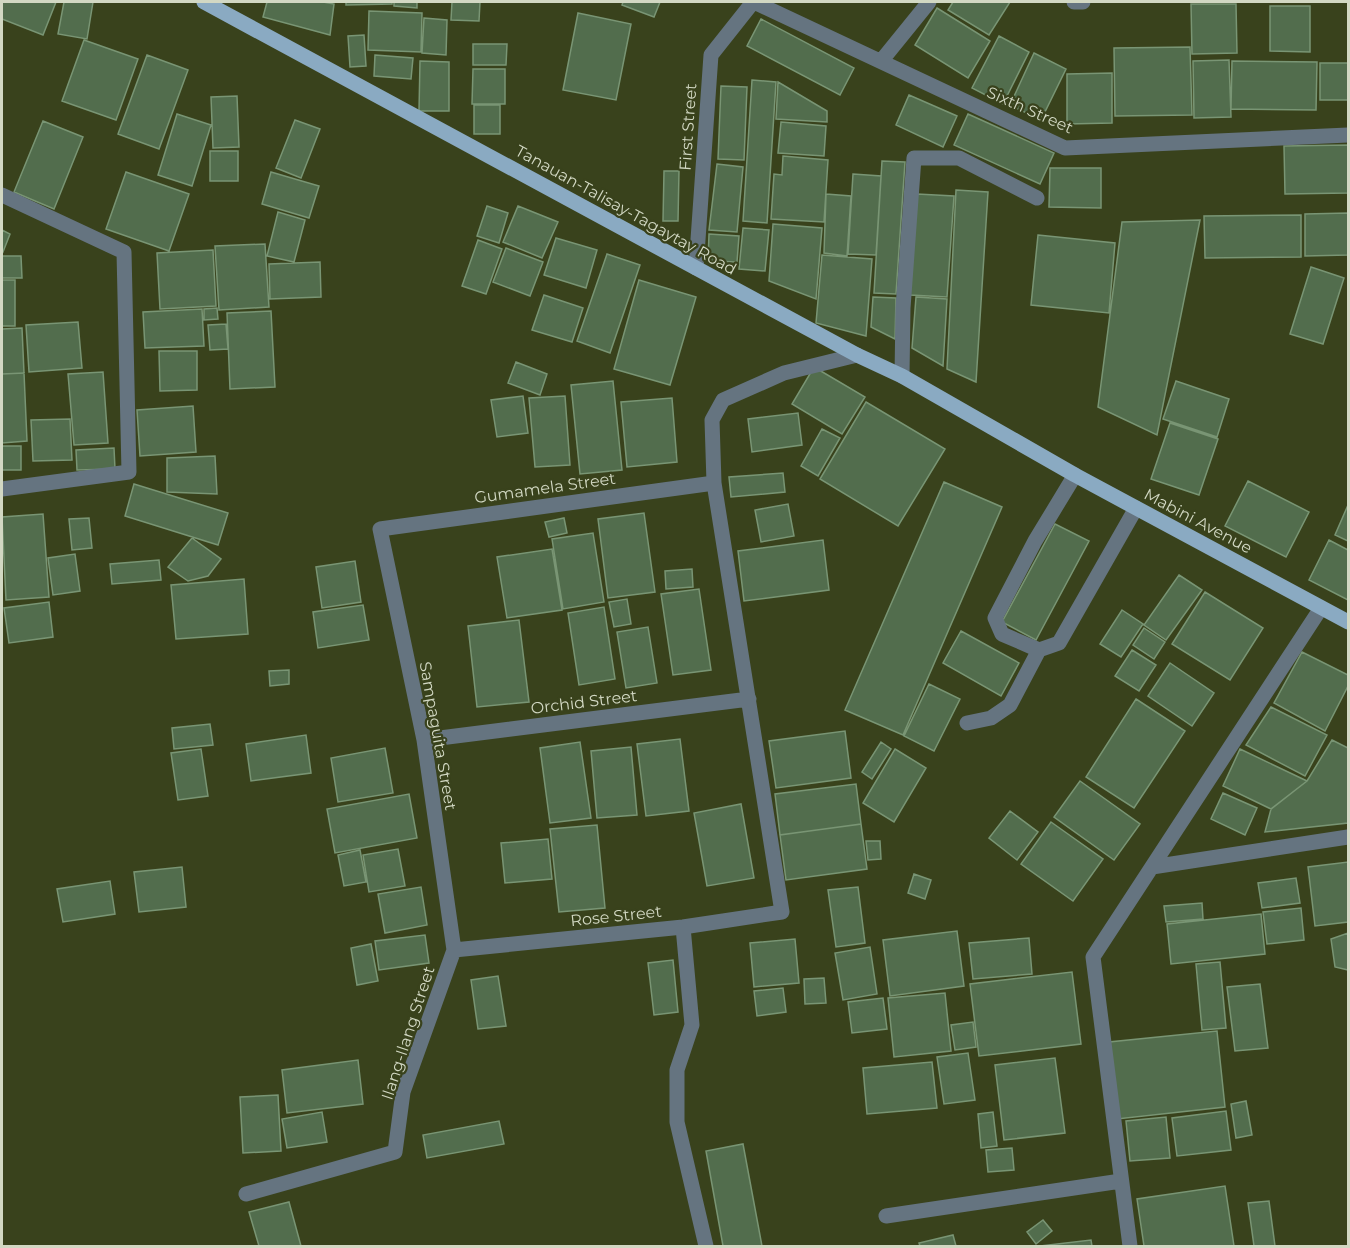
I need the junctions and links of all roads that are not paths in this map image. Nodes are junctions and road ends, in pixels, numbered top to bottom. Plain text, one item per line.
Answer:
1 (204, 2) edge
2 (754, 2) edge
3 (929, 2) edge
4 (1074, 2) edge
5 (1083, 2) edge
6 (882, 60) junction
7 (1348, 135) edge
8 (2, 195) edge
9 (1036, 198) dead end
10 (696, 268) junction
11 (857, 355) junction
12 (902, 376) junction
13 (1030, 450) joint
14 (1075, 476) junction
15 (714, 483) junction
16 (2, 489) edge
17 (1136, 508) junction
18 (380, 529) joint
19 (1321, 608) junction
20 (1348, 622) edge
21 (1039, 650) junction
22 (749, 699) junction
23 (967, 723) dead end
24 (424, 740) junction
25 (1348, 837) edge
26 (1152, 867) junction
27 (683, 927) junction
28 (454, 950) junction
29 (1121, 1181) junction
30 (246, 1194) dead end
31 (886, 1216) dead end
32 (706, 1246) edge
33 (1130, 1246) edge

1 - 10 main road, Tanauan-Talisay-Tagaytay Road
2 - 6 street, Sixth Street
2 - 10 street, First Street
3 - 6 street
4 - 5 street
6 - 7 street, Sixth Street
8 - 16 street
9 - 12 street
10 - 11 main road, Tanauan-Talisay-Tagaytay Road
11 - 12 main road, Tanauan-Talisay-Tagaytay Road
11 - 15 street
12 - 13 main road, Tanauan-Talisay-Tagaytay Road
13 - 14 main road, Mabini Avenue
14 - 17 main road, Mabini Avenue
14 - 21 street
15 - 18 street, Gumamela Street
15 - 22 street
17 - 19 main road, Mabini Avenue
17 - 21 street
18 - 24 street, Sampaguita Street
19 - 20 main road, Mabini Avenue
19 - 26 street
21 - 23 street
22 - 24 street, Orchid Street
22 - 27 street, Rose Street
24 - 28 street, Sampaguita Street
25 - 26 street
26 - 29 street
27 - 28 street, Rose Street
27 - 32 street
28 - 30 street, Ilang-Ilang Street
29 - 31 street
29 - 33 street

